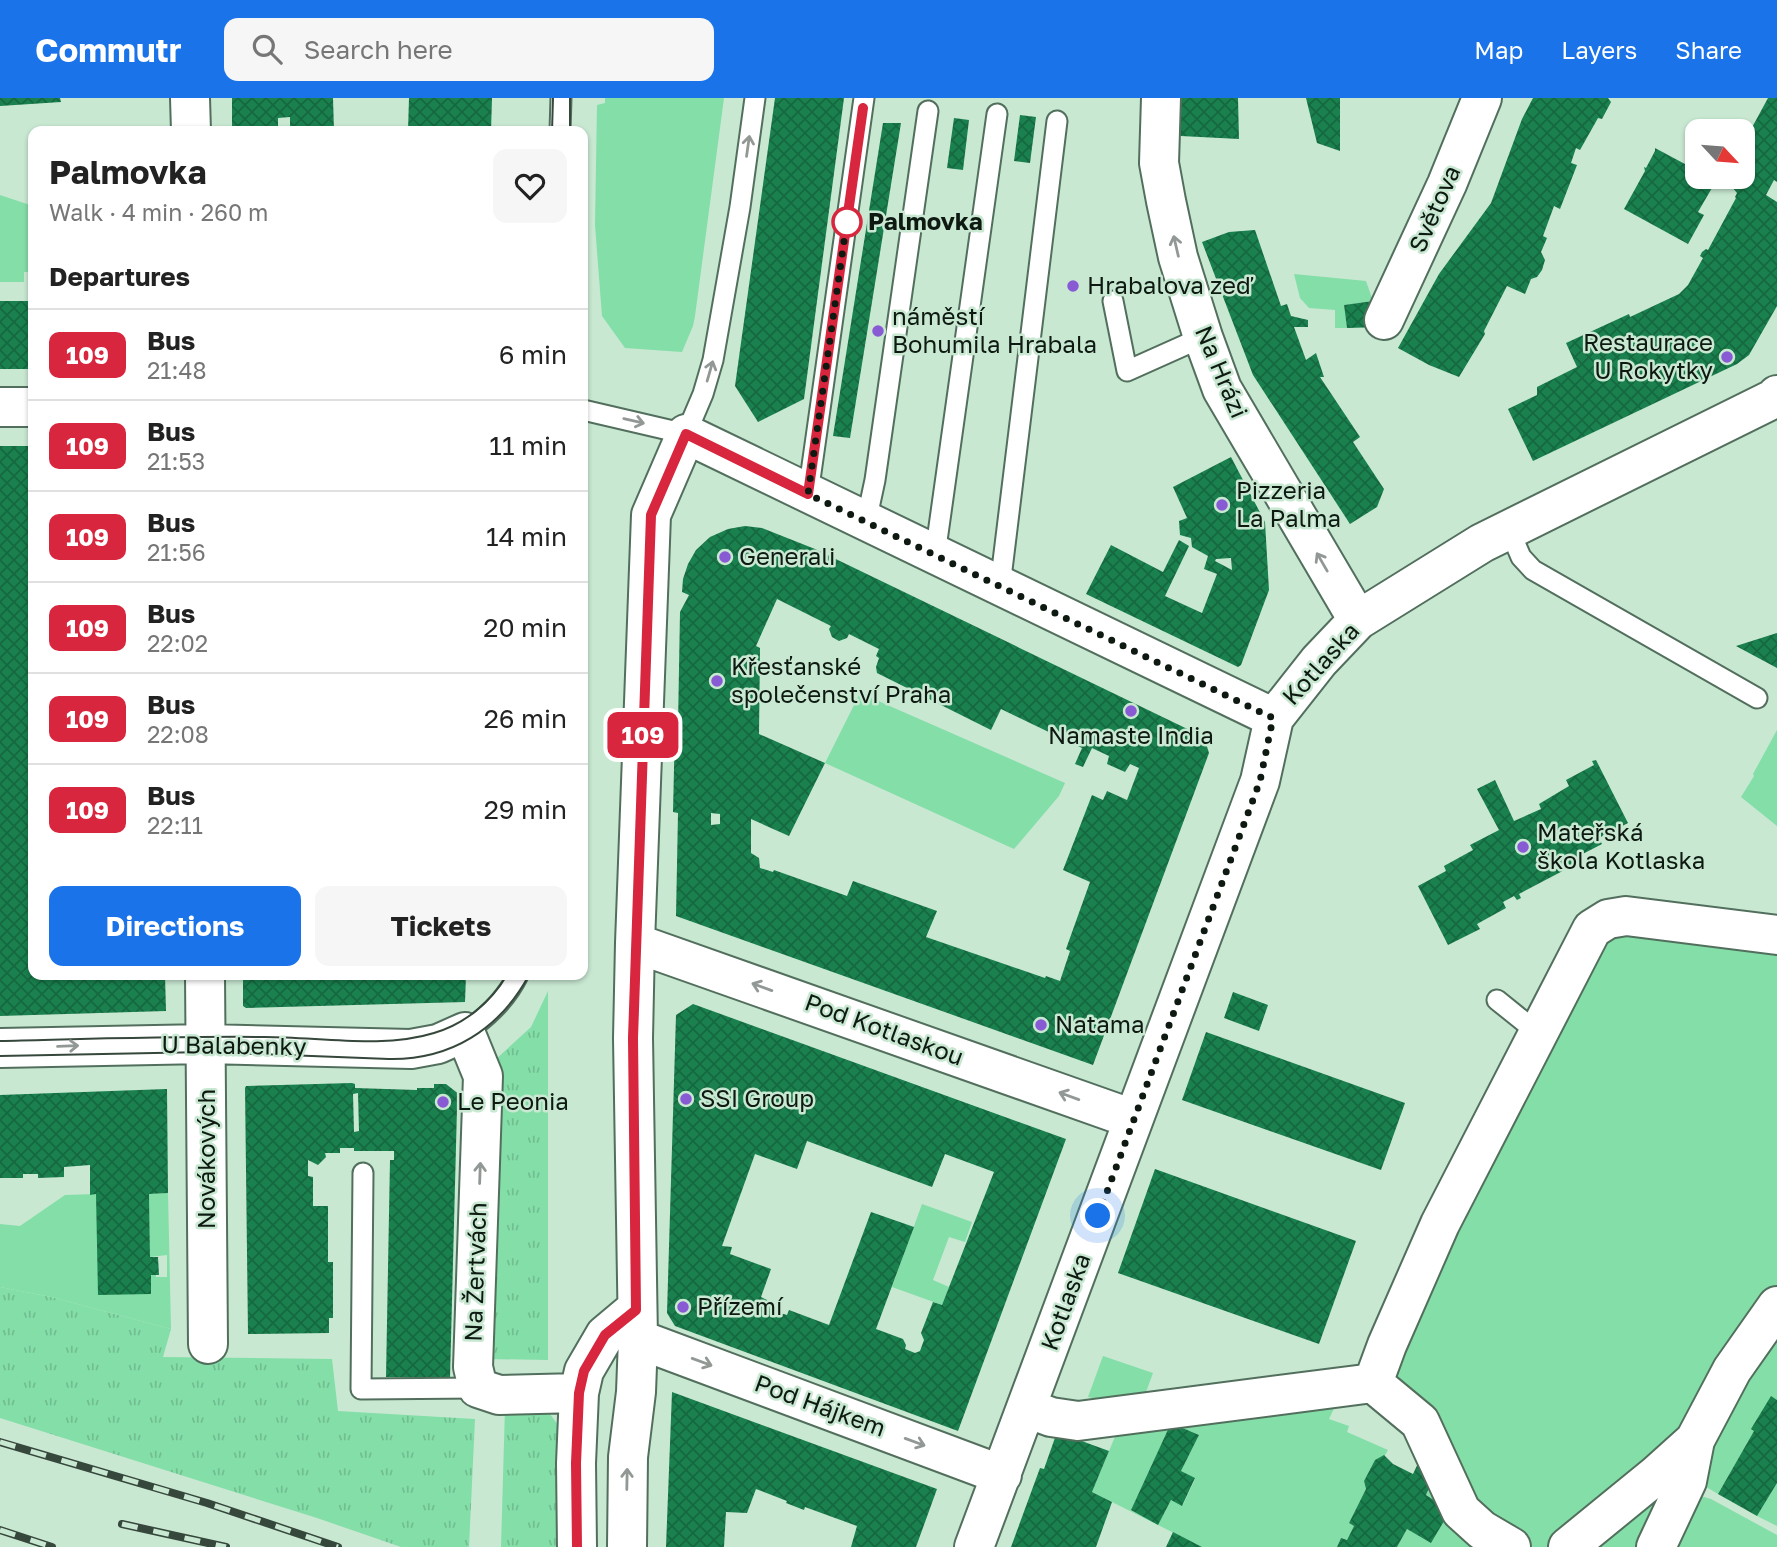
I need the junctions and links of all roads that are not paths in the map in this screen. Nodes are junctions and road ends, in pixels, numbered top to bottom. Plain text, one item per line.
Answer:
1 (191, 98) edge
2 (561, 98) edge
3 (755, 98) edge
4 (881, 98) edge
5 (1161, 98) edge
6 (1482, 98) edge
7 (864, 103) edge
8 (928, 111) dead end
9 (998, 114) dead end
10 (1057, 121) dead end
11 (191, 126) edge
12 (560, 126) edge
13 (1113, 301) dead end
14 (1384, 320) dead end
15 (1203, 337) junction
16 (1777, 395) edge
17 (0, 407) edge
18 (28, 407) edge
19 (588, 411) edge
20 (686, 434) junction
21 (808, 494) junction
22 (866, 522) junction
23 (1509, 529) junction
24 (934, 555) junction
25 (1000, 586) junction
26 (1358, 620) junction
27 (1757, 698) dead end
28 (1273, 718) junction
29 (1777, 934) edge
30 (635, 943) junction
31 (205, 980) edge
32 (515, 980) edge
33 (1497, 1000) dead end
34 (465, 1032) junction
35 (1538, 1032) junction
36 (206, 1044) junction
37 (0, 1048) edge
38 (1133, 1119) junction
39 (363, 1173) dead end
40 (1777, 1306) edge
41 (637, 1324) junction
42 (208, 1344) dead end
43 (1373, 1383) junction
44 (478, 1388) junction
45 (579, 1393) junction
46 (1027, 1408) junction
47 (1695, 1440) junction
48 (1002, 1475) junction
49 (577, 1547) edge
50 (627, 1547) edge
51 (974, 1547) edge
52 (1511, 1547) edge
53 (1568, 1547) edge
54 (1657, 1547) edge

1 - 11 street
2 - 12 lane
20 -> 3 lane
4 - 7 lane
15 -> 5 street, Na Hrázi
6 - 14 street, Světova
7 - 21 lane
8 - 22 lane
9 - 24 lane
10 - 25 lane
13 - 15 lane
26 -> 15 street, Na Hrázi
16 - 23 street, Kotlaska
17 - 18 street
19 -> 20 lane
20 - 21 street
20 - 30 street
21 - 22 street
22 - 24 street
23 - 26 street, Kotlaska
23 - 27 lane
24 - 25 street
25 - 28 street
26 - 28 street, Kotlaska
28 - 38 street, Kotlaska
29 - 35 street
38 -> 30 street, Pod Kotlaskou
30 - 41 street
31 - 36 street, Novákových
32 - 34 lane
33 - 35 lane
34 - 36 street, U Balabenky
44 -> 34 street, Na Žertvách
35 - 43 street
37 -> 36 street, U Balabenky
36 - 42 street, Novákových
38 - 46 street, Kotlaska
39 - 44 lane
40 - 47 street
41 - 45 street
41 -> 48 street, Pod Hájkem
50 -> 41 street
43 - 46 street
43 - 52 street
44 - 45 street
45 - 49 street
46 - 48 street, Kotlaska
47 - 53 street
47 - 54 street
48 - 51 street, Kotlaska

